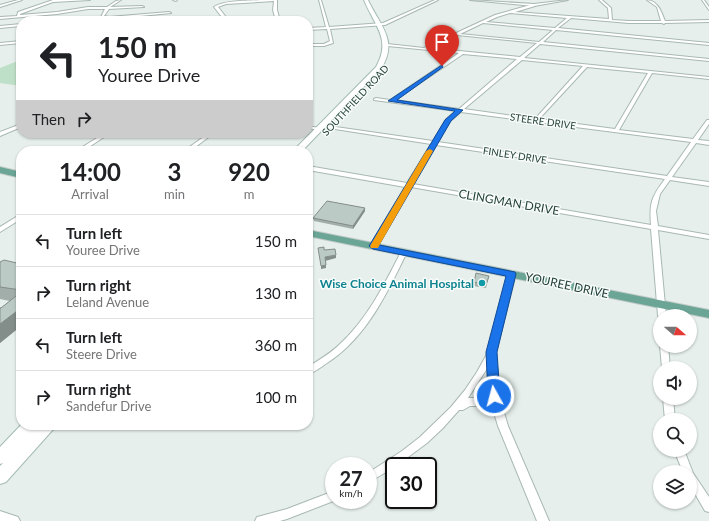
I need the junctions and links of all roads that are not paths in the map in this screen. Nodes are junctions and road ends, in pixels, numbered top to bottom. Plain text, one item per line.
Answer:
1 (20, 0) edge
2 (89, 0) edge
3 (120, 0) edge
4 (276, 0) edge
5 (320, 0) edge
6 (437, 0) edge
7 (472, 0) edge
8 (566, 0) edge
9 (600, 0) edge
10 (648, 0) edge
11 (703, 0) edge
12 (369, 2) edge
13 (534, 5) junction
14 (0, 6) edge
15 (142, 7) dead end
16 (108, 8) junction
17 (709, 9) edge
18 (169, 12) dead end
19 (509, 12) junction
20 (16, 16) edge
21 (18, 16) joint
22 (104, 16) edge
23 (126, 16) edge
24 (223, 16) edge
25 (277, 16) edge
26 (570, 17) junction
27 (0, 18) edge
28 (611, 21) junction
29 (709, 21) edge
30 (380, 22) junction
31 (481, 22) junction
32 (664, 23) junction
33 (16, 25) edge
34 (0, 27) edge
35 (328, 28) junction
36 (313, 29) edge
37 (556, 29) junction
38 (455, 34) junction
39 (16, 42) edge
40 (540, 42) junction
41 (0, 44) edge
42 (709, 44) edge
43 (313, 45) edge
44 (391, 45) junction
45 (425, 48) junction
46 (463, 52) junction
47 (522, 58) junction
48 (709, 60) edge
49 (586, 65) junction
50 (651, 72) junction
51 (709, 78) edge
52 (376, 99) dead end
53 (391, 101) junction
54 (460, 110) junction
55 (536, 120) junction
56 (709, 121) edge
57 (16, 127) edge
58 (313, 127) edge
59 (324, 128) junction
60 (616, 131) junction
61 (0, 134) edge
62 (313, 137) edge
63 (100, 138) edge
64 (205, 138) edge
65 (312, 138) edge
66 (695, 142) junction
67 (435, 143) junction
68 (709, 143) edge
69 (87, 146) edge
70 (194, 146) edge
71 (303, 146) edge
72 (311, 146) edge
73 (313, 169) edge
74 (0, 170) edge
75 (16, 174) edge
76 (668, 178) junction
77 (709, 184) edge
78 (410, 185) junction
79 (16, 219) edge
80 (654, 227) junction
81 (0, 230) edge
82 (313, 236) edge
83 (709, 237) edge
84 (373, 246) junction
85 (404, 252) junction
86 (512, 274) junction
87 (657, 309) edge
88 (661, 309) edge
89 (697, 313) edge
90 (709, 314) edge
91 (492, 352) junction
92 (313, 367) edge
93 (495, 402) junction
94 (456, 409) junction
95 (26, 430) edge
96 (44, 430) edge
97 (0, 457) edge
98 (377, 472) edge
99 (0, 477) edge
100 (697, 487) edge
101 (325, 499) edge
102 (709, 507) edge
103 (0, 516) edge
104 (14, 521) edge
105 (261, 521) edge
106 (543, 521) edge

1 - 14 street
2 - 21 street
3 - 16 street
4 - 24 street
4 - 25 street
5 - 35 street
6 - 30 street
7 - 13 street
8 - 13 street
9 - 28 street
10 - 32 street
11 - 17 street
12 - 30 main road
13 - 19 street
15 - 16 street
16 - 21 street
16 - 22 street
18 - 23 street
19 - 26 street
19 - 31 street
20 - 27 street
26 - 28 street
26 - 37 street
28 - 32 street
29 - 32 street
30 - 35 street
30 - 44 main road
31 - 37 street
31 - 38 street
33 - 34 street
35 - 36 street
35 - 43 street
37 - 40 street
37 - 42 street
38 - 40 street
38 - 45 street
39 - 41 street
40 - 47 street
40 - 48 street
44 - 45 street
44 - 59 main road, SOUTHFIELD ROAD
45 - 46 street
46 - 47 street
46 - 53 street
47 - 49 street
47 - 54 street
49 - 50 street
49 - 55 street
50 - 51 street
50 - 60 street
52 - 53 street, STEERE DRIVE
53 - 54 street, STEERE DRIVE
54 - 55 street, STEERE DRIVE
54 - 67 street
55 - 60 street, STEERE DRIVE
56 - 66 street
57 - 61 street
58 - 59 street, FINLEY DRIVE
59 - 62 main road, SOUTHFIELD ROAD
59 - 67 street, FINLEY DRIVE
59 - 72 main road, SOUTHFIELD ROAD
60 - 66 street, STEERE DRIVE
63 - 69 street
64 - 70 street
65 - 71 main road, SOUTHFIELD ROAD
66 - 68 street, STEERE DRIVE
66 - 76 street
67 - 76 street, FINLEY DRIVE
67 - 78 street
73 - 78 street, CLINGMAN DRIVE
74 - 75 main road
76 - 77 street, FINLEY DRIVE
76 - 80 street
78 - 80 street, CLINGMAN DRIVE
78 - 84 street
79 - 81 street
80 - 83 street, CLINGMAN DRIVE
80 - 88 street
82 - 84 main road, YOUREE DRIVE
84 - 85 main road, YOUREE DRIVE
85 - 86 main road, YOUREE DRIVE
85 - 92 street
86 - 87 main road, YOUREE DRIVE
86 - 91 street
89 - 90 main road, YOUREE DRIVE
91 - 93 street
91 - 94 street
93 - 94 street
93 - 106 street
94 - 98 street
95 - 97 main road
96 - 99 main road
100 - 102 street
101 - 105 street
103 - 104 street

